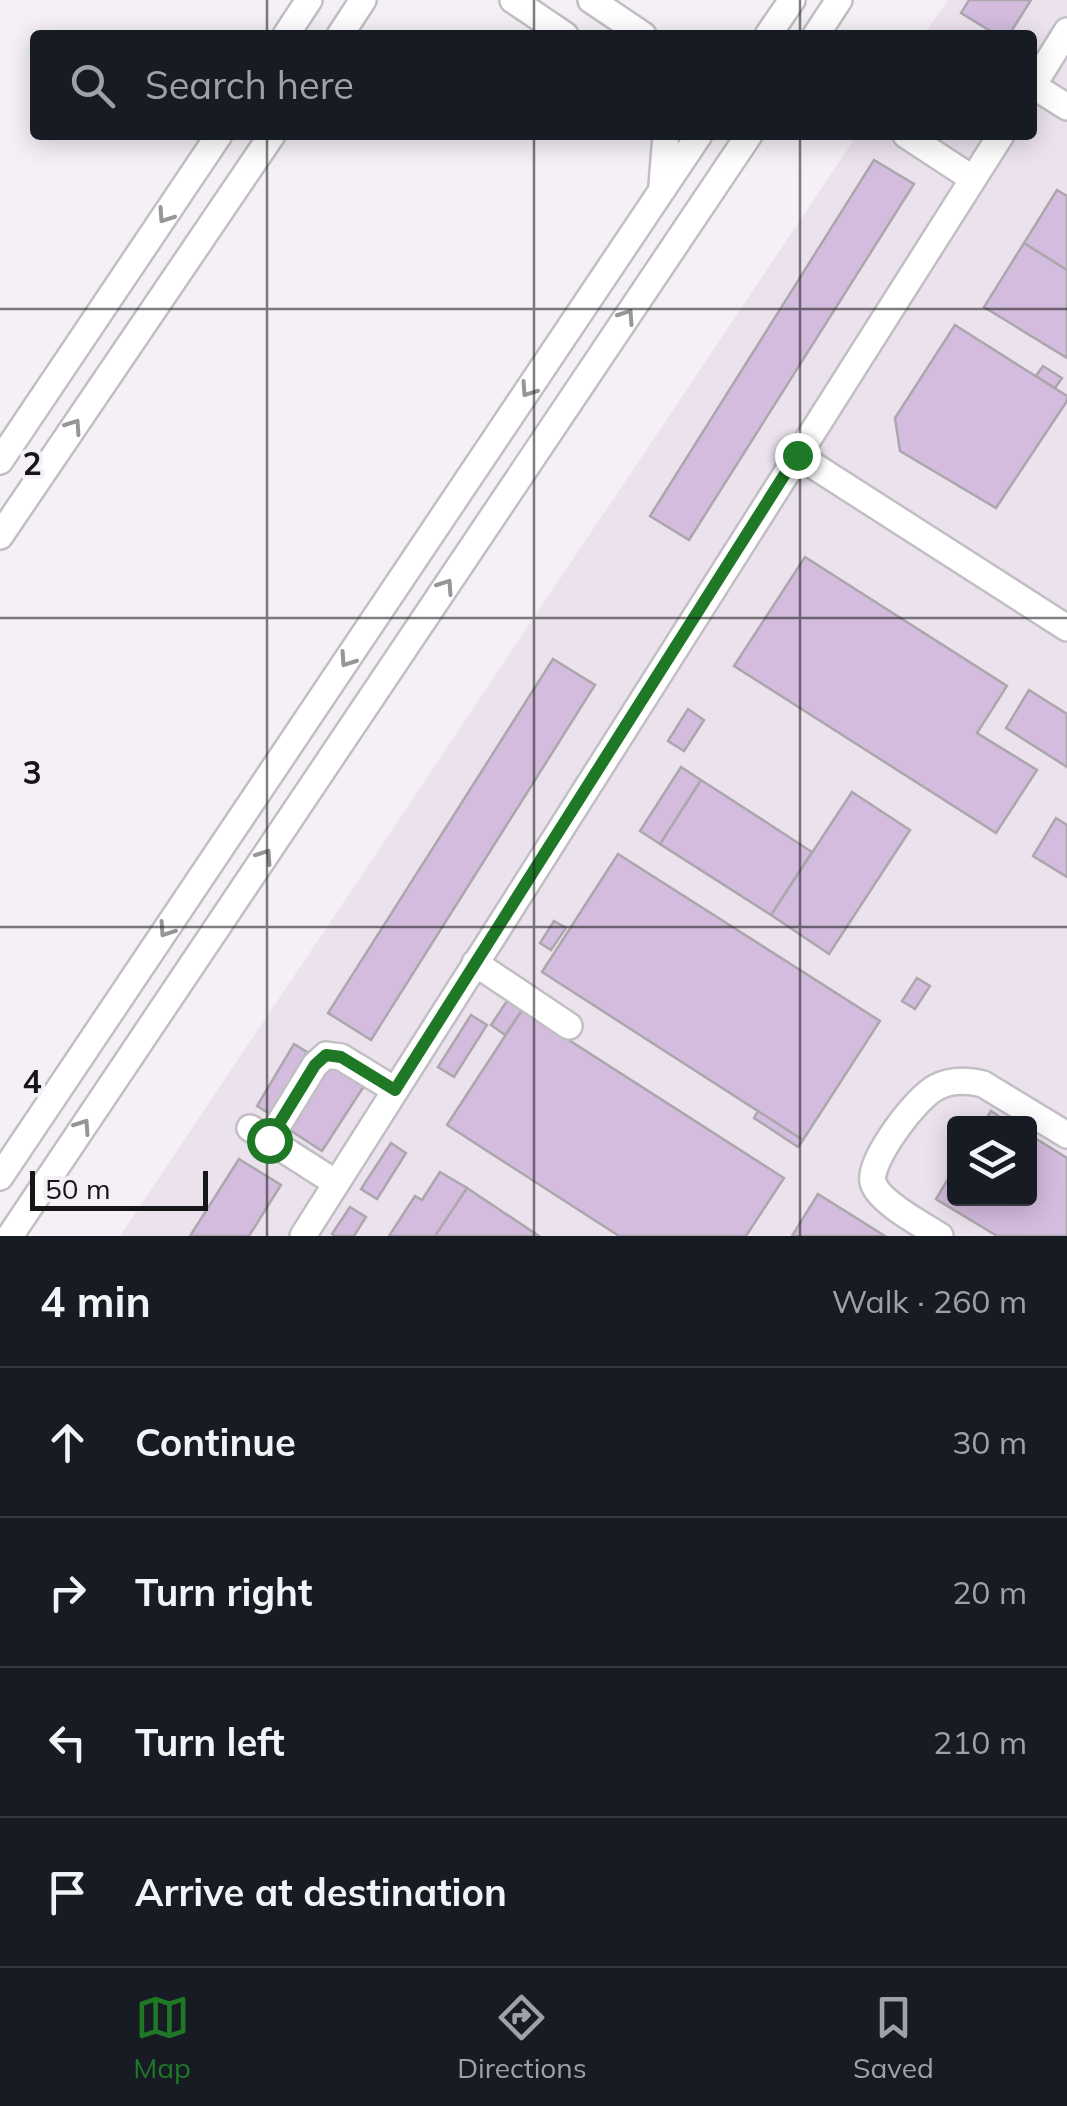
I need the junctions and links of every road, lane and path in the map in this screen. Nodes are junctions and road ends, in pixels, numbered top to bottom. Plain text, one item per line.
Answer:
1 (309, 0) edge
2 (363, 0) edge
3 (513, 0) edge
4 (591, 0) edge
5 (792, 0) edge
6 (839, 0) edge
7 (289, 30) edge
8 (343, 30) edge
9 (558, 30) edge
10 (636, 30) edge
11 (771, 30) edge
12 (819, 30) edge
13 (1067, 32) edge
14 (1037, 78) edge
15 (1037, 89) edge
16 (1067, 107) edge
17 (216, 140) edge
18 (269, 140) edge
19 (666, 140) edge
20 (696, 140) edge
21 (745, 140) edge
22 (918, 140) edge
23 (999, 140) edge
24 (973, 180) junction
25 (662, 190) junction
26 (797, 455) junction
27 (0, 462) edge
28 (0, 536) edge
29 (1067, 628) edge
30 (475, 963) junction
31 (569, 1026) dead end
32 (395, 1090) junction
33 (1067, 1134) edge
34 (0, 1177) edge
35 (336, 1183) junction
36 (10, 1236) edge
37 (302, 1236) edge
38 (940, 1236) edge

1 - 7 street
2 - 8 street
3 - 9 street
4 - 10 street
5 - 11 street
6 - 12 street
13 - 14 street
15 - 16 street
17 -> 27 street
28 -> 18 street
19 - 25 street
20 - 25 street
36 -> 21 street
22 - 24 street
23 - 24 street
24 - 26 street
25 -> 34 street
26 - 29 street
26 - 30 street
30 - 31 street
30 - 32 street
32 - 35 street
32 - 35 street
33 - 38 street
35 - 37 street

